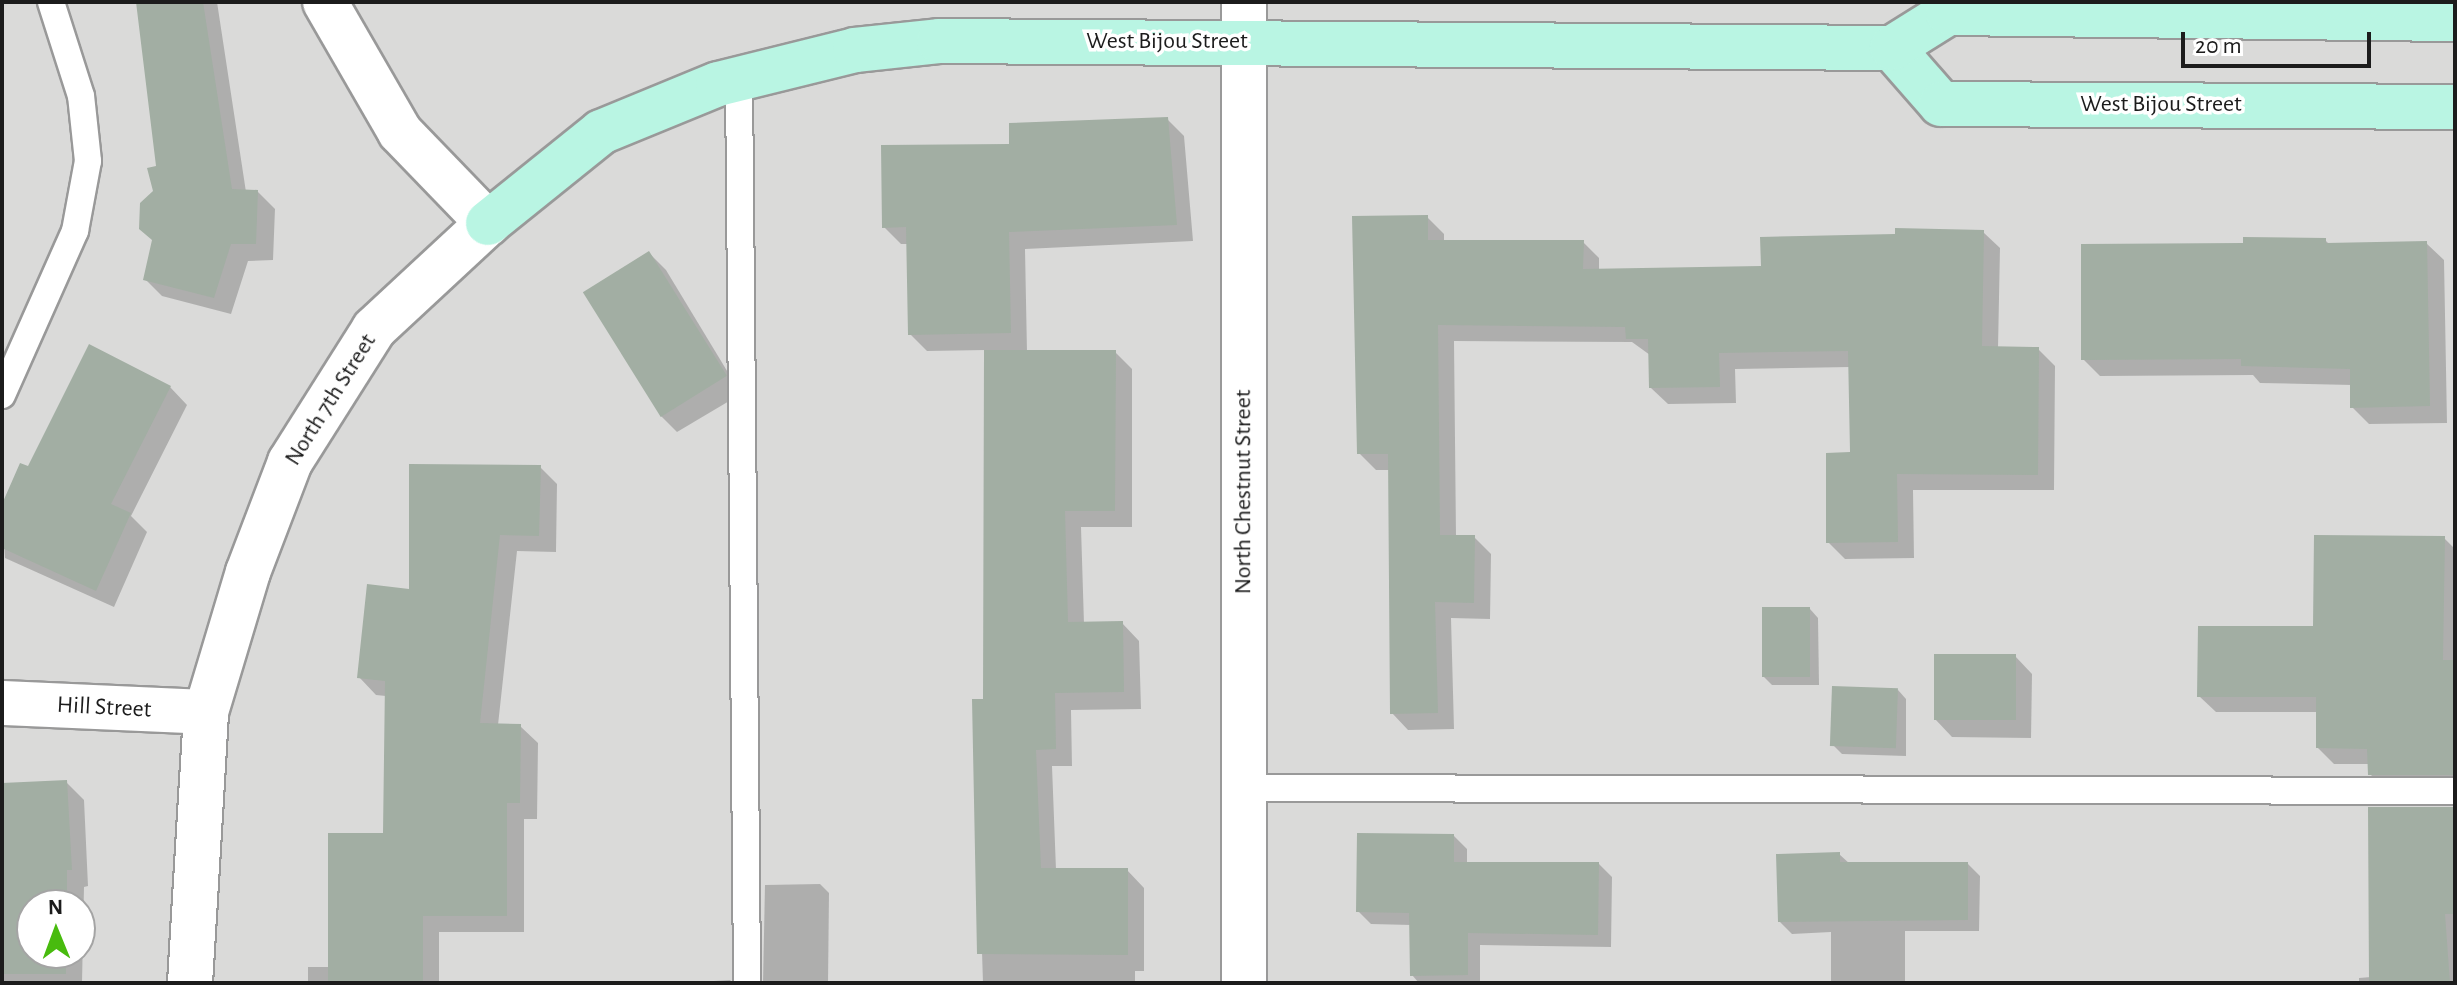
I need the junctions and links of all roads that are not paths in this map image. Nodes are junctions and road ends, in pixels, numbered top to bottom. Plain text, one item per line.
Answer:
1 (51, 2) edge
2 (325, 2) edge
3 (2140, 9) edge
4 (2455, 19) edge
5 (1244, 22) edge
6 (1892, 48) junction
7 (739, 78) junction
8 (2455, 107) edge
9 (488, 223) junction
10 (2, 395) edge
11 (2, 703) edge
12 (206, 712) junction
13 (1244, 788) junction
14 (2455, 791) edge
15 (190, 983) edge
16 (747, 983) edge
17 (1244, 983) edge

1 - 10 lane
2 - 9 street
3 - 4 main road
3 - 6 main road
5 - 6 main road, West Bijou Street
5 - 7 main road, West Bijou Street
5 - 13 street, North Chestnut Street
6 - 8 main road, West Bijou Street
7 - 9 main road, West Bijou Street
7 - 16 lane
9 - 12 street, North 7th Street
11 - 12 street, Hill Street
12 - 15 street, North 7th Street
13 - 14 lane
13 - 17 street, North Chestnut Street

